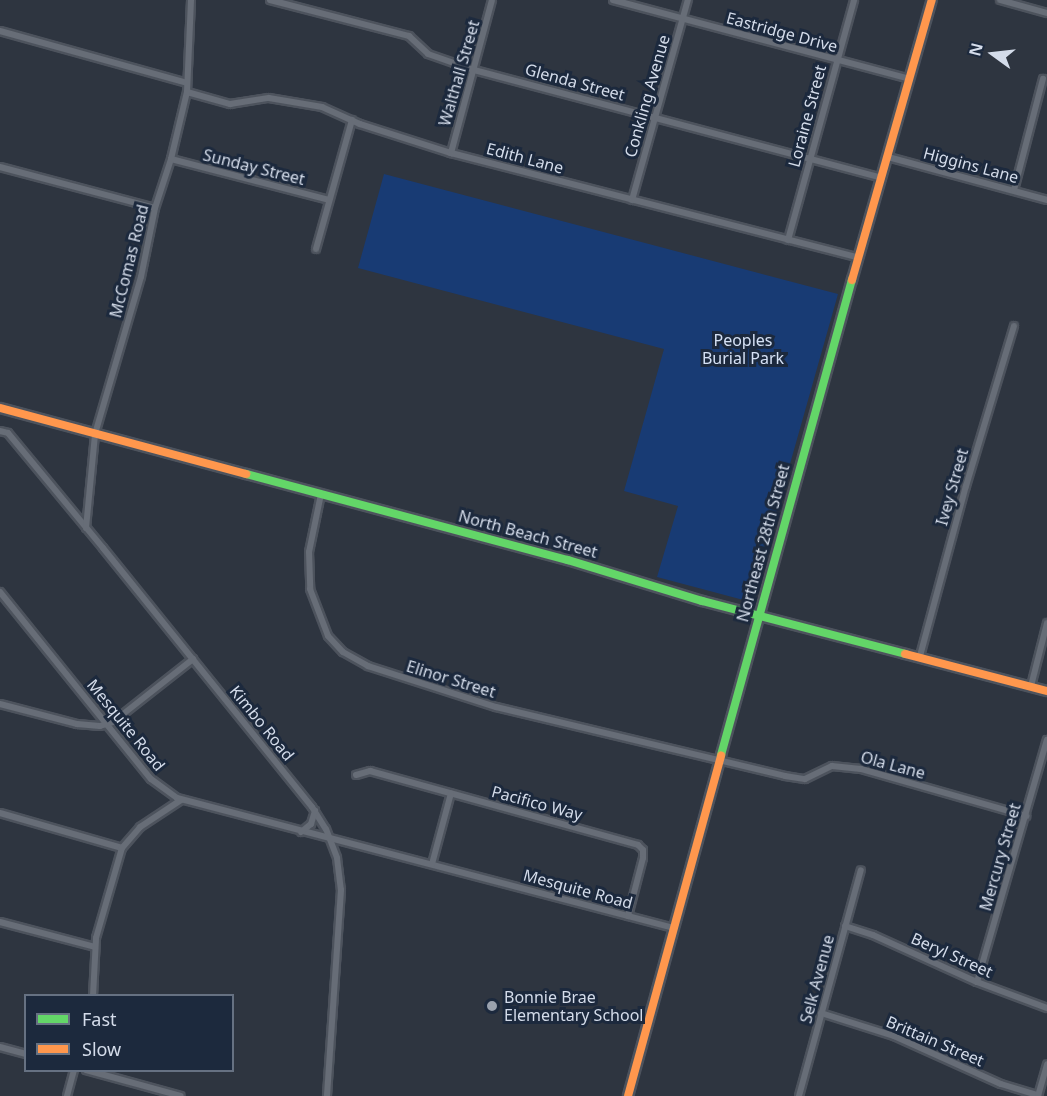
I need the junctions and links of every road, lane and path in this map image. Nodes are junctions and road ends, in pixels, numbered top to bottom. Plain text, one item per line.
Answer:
1 (191, 0) edge
2 (270, 0) edge
3 (492, 0) edge
4 (614, 0) edge
5 (688, 0) edge
6 (855, 0) edge
7 (932, 0) edge
8 (1000, 0) edge
9 (1047, 13) edge
10 (683, 18) junction
11 (0, 31) edge
12 (836, 61) junction
13 (474, 70) junction
14 (1043, 78) dead end
15 (910, 79) junction
16 (187, 83) junction
17 (187, 92) junction
18 (655, 117) junction
19 (352, 120) junction
20 (451, 153) junction
21 (810, 157) junction
22 (888, 157) junction
23 (171, 159) junction
24 (0, 167) edge
25 (882, 178) junction
26 (1014, 190) junction
27 (329, 200) junction
28 (632, 200) junction
29 (1047, 200) edge
30 (155, 208) junction
31 (788, 240) junction
32 (316, 249) dead end
33 (859, 258) junction
34 (1014, 326) dead end
35 (0, 408) edge
36 (0, 432) edge
37 (95, 434) junction
38 (321, 494) junction
39 (86, 528) junction
40 (0, 592) edge
41 (759, 616) junction
42 (1047, 623) edge
43 (920, 656) junction
44 (193, 659) junction
45 (1031, 686) junction
46 (1047, 691) edge
47 (0, 704) edge
48 (108, 724) junction
49 (1047, 740) edge
50 (719, 760) junction
51 (356, 775) dead end
52 (451, 793) junction
53 (181, 800) junction
54 (315, 812) junction
55 (0, 813) edge
56 (1026, 816) junction
57 (301, 832) junction
58 (330, 838) junction
59 (122, 848) junction
60 (432, 864) junction
61 (861, 870) dead end
62 (627, 916) junction
63 (0, 922) edge
64 (845, 926) junction
65 (674, 928) junction
66 (95, 947) junction
67 (977, 982) junction
68 (93, 994) edge
69 (1047, 1008) edge
70 (821, 1013) junction
71 (0, 1047) edge
72 (24, 1053) edge
73 (1047, 1064) edge
74 (74, 1072) edge
75 (90, 1072) edge
76 (67, 1096) edge
77 (181, 1096) edge
78 (327, 1096) edge
79 (628, 1096) edge
80 (798, 1096) edge
81 (1038, 1096) edge

1 - 16 street, McComas Road
2 - 13 street, Glenda Street
3 - 13 street, Walthall Street
4 - 10 street, Eastridge Drive
5 - 10 street, Conkling Avenue
6 - 12 street, Loraine Street
7 - 15 main road, Northeast 28th Street
8 - 9 street
10 - 12 street, Eastridge Drive
10 - 18 street, Conkling Avenue
11 - 16 street
12 - 15 street, Eastridge Drive
12 - 21 street, Loraine Street
13 - 18 street, Glenda Street
13 - 20 street, Walthall Street
14 - 26 street
15 - 22 main road, Northeast 28th Street
16 - 17 street, McComas Road
17 - 19 street, Edith Lane
17 - 23 street, McComas Road
18 - 21 street, Glenda Street
18 - 28 street, Conkling Avenue
19 - 20 street, Edith Lane
19 - 27 street
20 - 28 street, Edith Lane
21 - 25 street, Glenda Street
21 - 31 street, Loraine Street
22 - 25 main road, Northeast 28th Street
22 - 26 street, Higgins Lane
23 - 27 street, Sunday Street
23 - 30 street, McComas Road
24 - 30 street
25 - 33 main road, Northeast 28th Street
26 - 29 street, Higgins Lane
27 - 32 street
28 - 31 street, Edith Lane
30 - 37 street, McComas Road
31 - 33 street, Edith Lane
33 - 41 main road, Northeast 28th Street
34 - 43 street, Ivey Street
35 - 37 main road, North Beach Street
36 - 39 street, Kimbo Road
37 - 38 main road, North Beach Street
37 - 39 street, McComas Road
38 - 41 main road, North Beach Street
38 - 50 street, Elinor Street
39 - 44 street, Kimbo Road
40 - 48 street, Mesquite Road
41 - 43 main road, North Beach Street
41 - 50 main road, Northeast 28th Street
42 - 45 street
43 - 45 main road, North Beach Street
44 - 48 street
44 - 54 street, Kimbo Road
45 - 46 main road, North Beach Street
47 - 48 street
48 - 53 street, Mesquite Road
49 - 56 street, Mercury Street
50 - 56 street, Ola Lane
50 - 65 main road, Northeast 28th Street
51 - 52 street, Pacifico Way
52 - 60 street
52 - 62 street, Pacifico Way
53 - 57 street, Mesquite Road
53 - 59 street
54 - 57 street
54 - 58 street, Kimbo Road
55 - 59 street
56 - 67 street, Mercury Street
57 - 58 street, Mesquite Road
58 - 60 street, Mesquite Road
58 - 78 street, Kimbo Road
59 - 66 street
60 - 62 street, Mesquite Road
61 - 64 street, Selk Avenue
62 - 65 street, Mesquite Road
63 - 66 street
64 - 67 street, Beryl Street
64 - 70 street, Selk Avenue
65 - 79 main road, Northeast 28th Street
66 - 68 street
67 - 69 street, Beryl Street
70 - 80 street, Selk Avenue
70 - 81 street, Brittain Street
71 - 72 street
73 - 81 street
74 - 76 street
75 - 77 street

